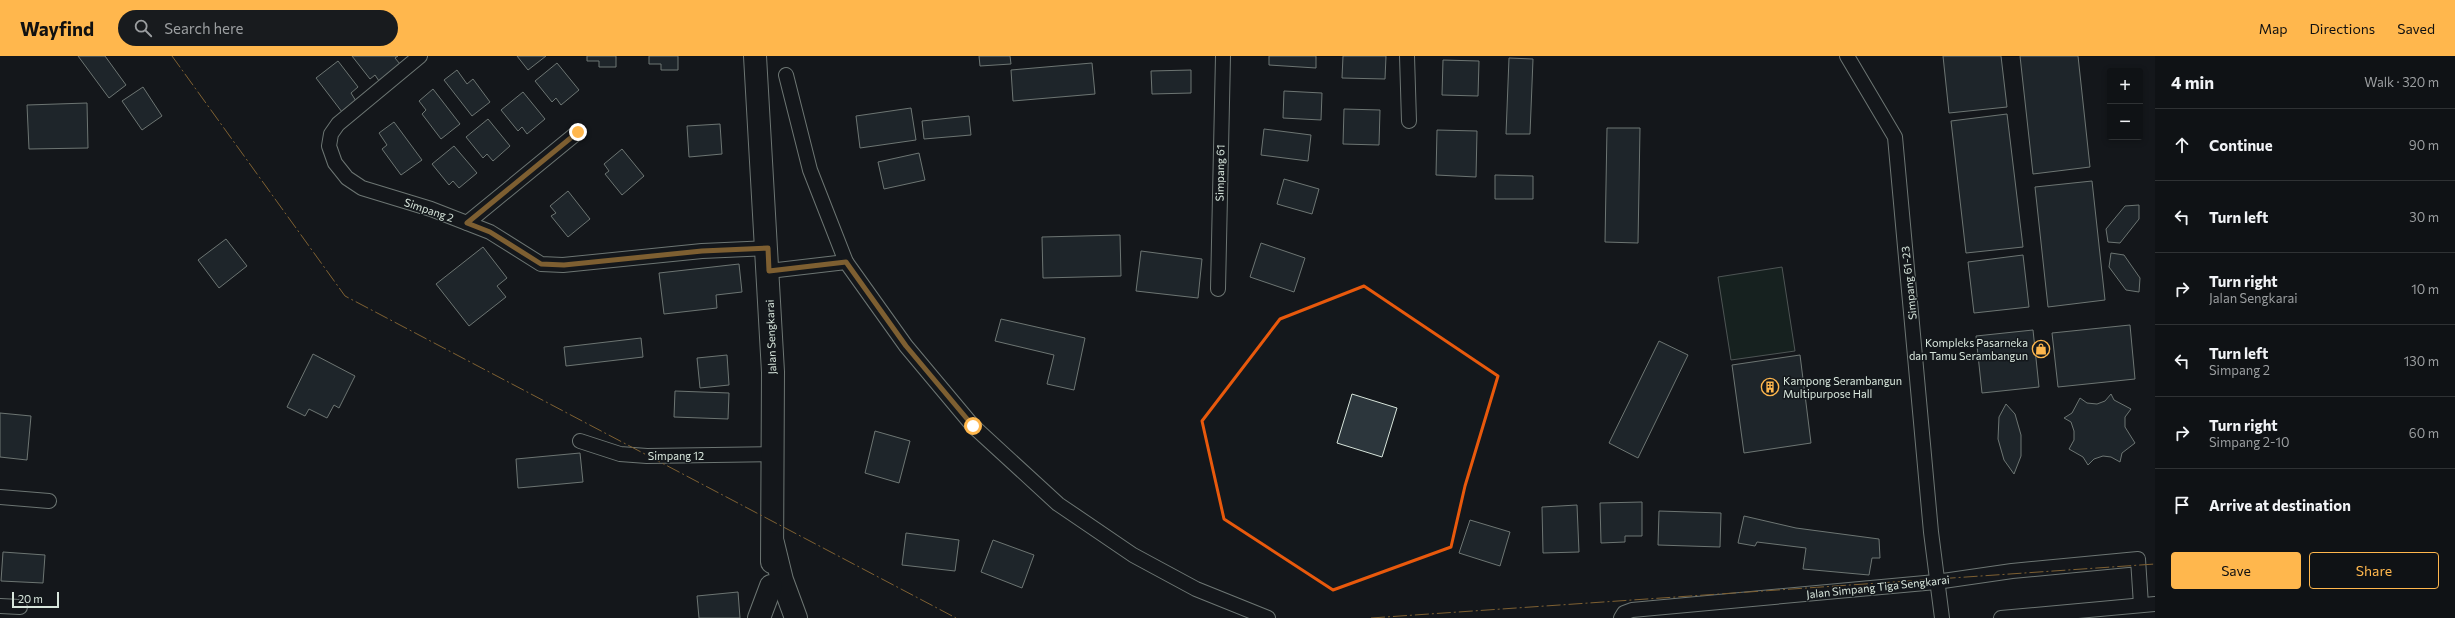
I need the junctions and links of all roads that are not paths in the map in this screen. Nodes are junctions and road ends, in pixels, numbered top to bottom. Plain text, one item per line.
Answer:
1 (420, 56) edge
2 (755, 56) edge
3 (1223, 56) edge
4 (1407, 56) edge
5 (1847, 56) edge
6 (786, 75) dead end
7 (1410, 121) dead end
8 (578, 132) dead end
9 (467, 223) junction
10 (768, 248) junction
11 (846, 262) junction
12 (769, 271) junction
13 (1218, 289) dead end
14 (580, 441) dead end
15 (774, 454) junction
16 (0, 497) edge
17 (49, 501) dead end
18 (773, 543) junction
19 (1936, 582) junction
20 (772, 586) junction
21 (2155, 604) edge
22 (2140, 605) junction
23 (0, 606) edge
24 (20, 607) dead end
25 (759, 618) edge
26 (770, 618) edge
27 (796, 618) edge
28 (1268, 618) edge
29 (1621, 618) edge
30 (1942, 618) edge
31 (2001, 618) edge

1 - 9 street, Simpang 2
2 - 10 main road, Jalan Sengkarai
3 - 13 street, Simpang 61
4 - 7 street
5 - 19 street, Simpang 61-23
6 - 11 street
8 - 9 street
9 - 10 street, Simpang 2
10 - 12 main road, Jalan Sengkarai
11 - 12 street
11 - 28 street
12 - 15 main road, Jalan Sengkarai
14 - 15 street, Simpang 12
15 - 18 main road, Jalan Sengkarai
16 - 17 street
18 - 20 main road, Jalan Sengkarai
18 - 27 main road
19 - 22 street, Jalan Simpang Tiga Sengkarai
19 - 29 street, Jalan Simpang Tiga Sengkarai
19 - 30 street, Simpang 61-23
20 - 25 main road
20 - 26 main road, Jalan Sengkarai
21 - 22 street
22 - 31 street
23 - 24 street

